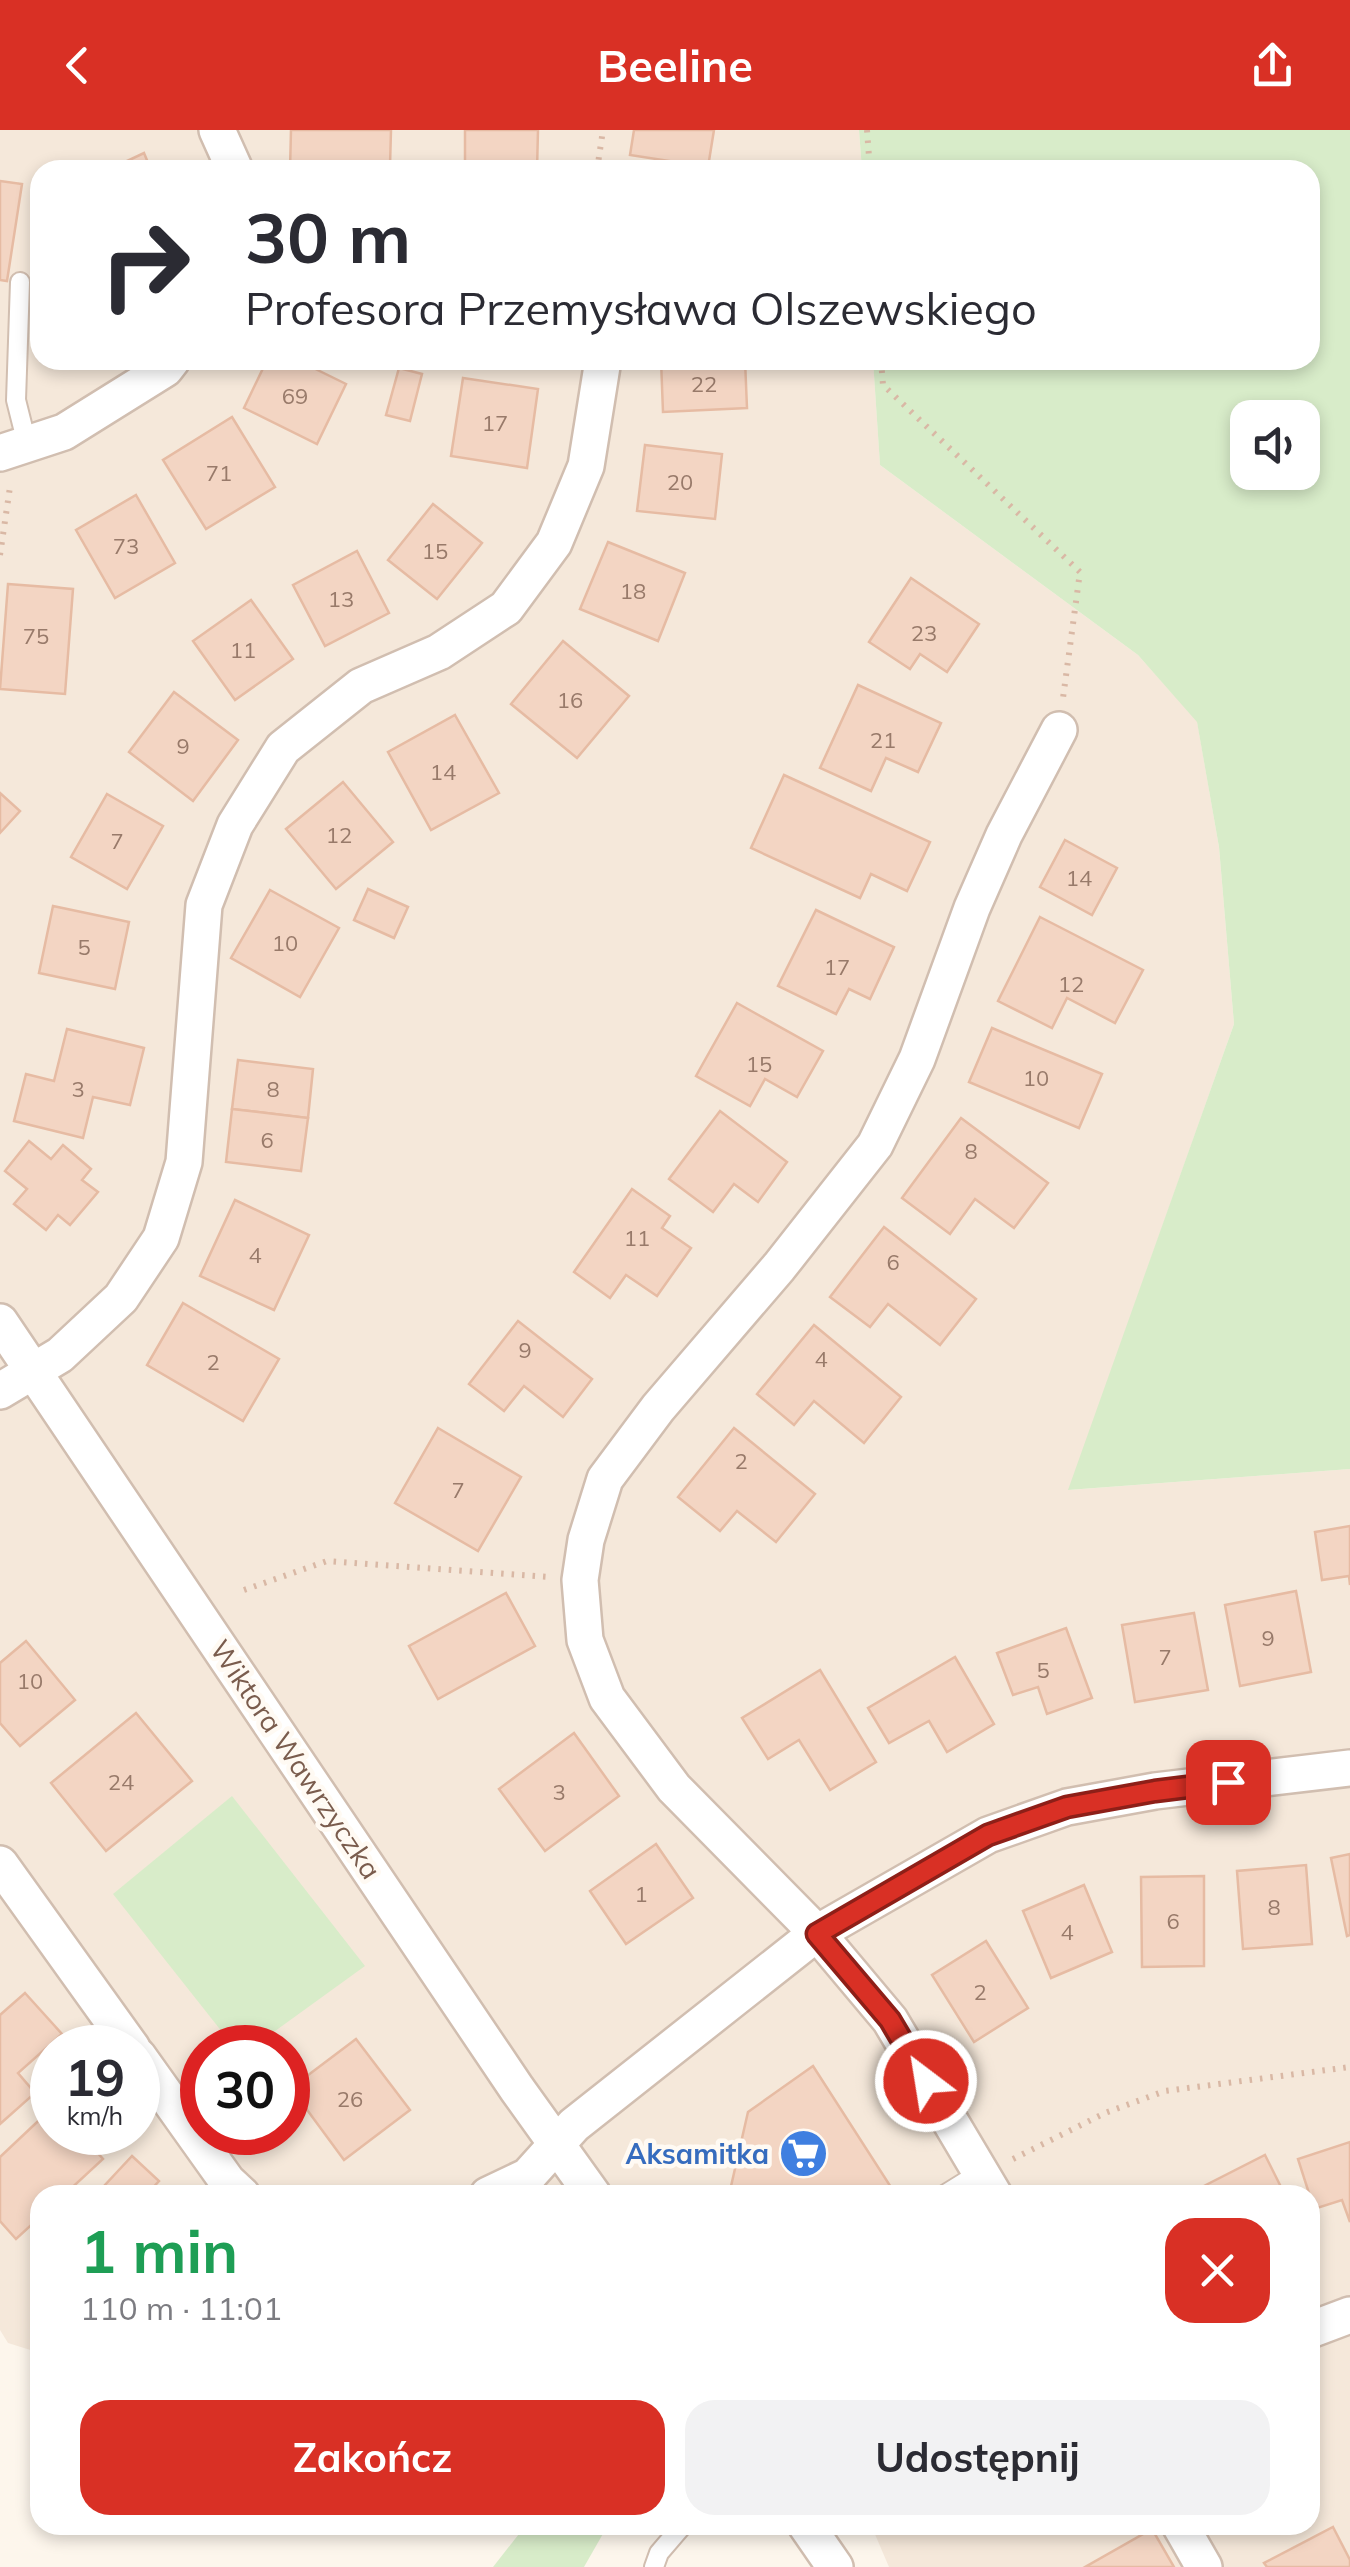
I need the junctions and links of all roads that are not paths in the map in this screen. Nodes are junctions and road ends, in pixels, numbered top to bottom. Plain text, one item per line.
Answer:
1 (217, 130) edge
2 (230, 160) edge
3 (20, 282) dead end
4 (165, 370) edge
5 (601, 370) edge
6 (14, 449) edge
7 (1059, 730) road end
8 (0, 1322) edge
9 (36, 1372) junction
10 (0, 1391) edge
11 (1350, 1768) edge
12 (0, 1864) edge
13 (817, 1934) junction
14 (116, 2025) edge
15 (160, 2087) edge
16 (559, 2144) junction
17 (988, 2184) edge
18 (231, 2185) edge
19 (509, 2185) edge
20 (586, 2185) edge
21 (1350, 2314) edge
22 (1320, 2326) edge
23 (674, 2535) edge
24 (813, 2535) edge
25 (1186, 2535) edge
26 (654, 2567) edge
27 (835, 2567) edge
28 (1204, 2567) edge

1 - 2 street
3 - 6 lane
4 - 6 street
5 - 9 street
7 - 13 street
8 - 9 street, Wiktora Wawrzyczka
9 - 10 street
9 - 16 street, Wiktora Wawrzyczka
11 - 13 street
12 - 14 street
13 - 16 street
13 - 17 street
15 - 18 street
16 - 19 street
16 - 20 street, Wiktora Wawrzyczka
21 - 22 street
23 - 26 lane
24 - 27 street
25 - 28 street

